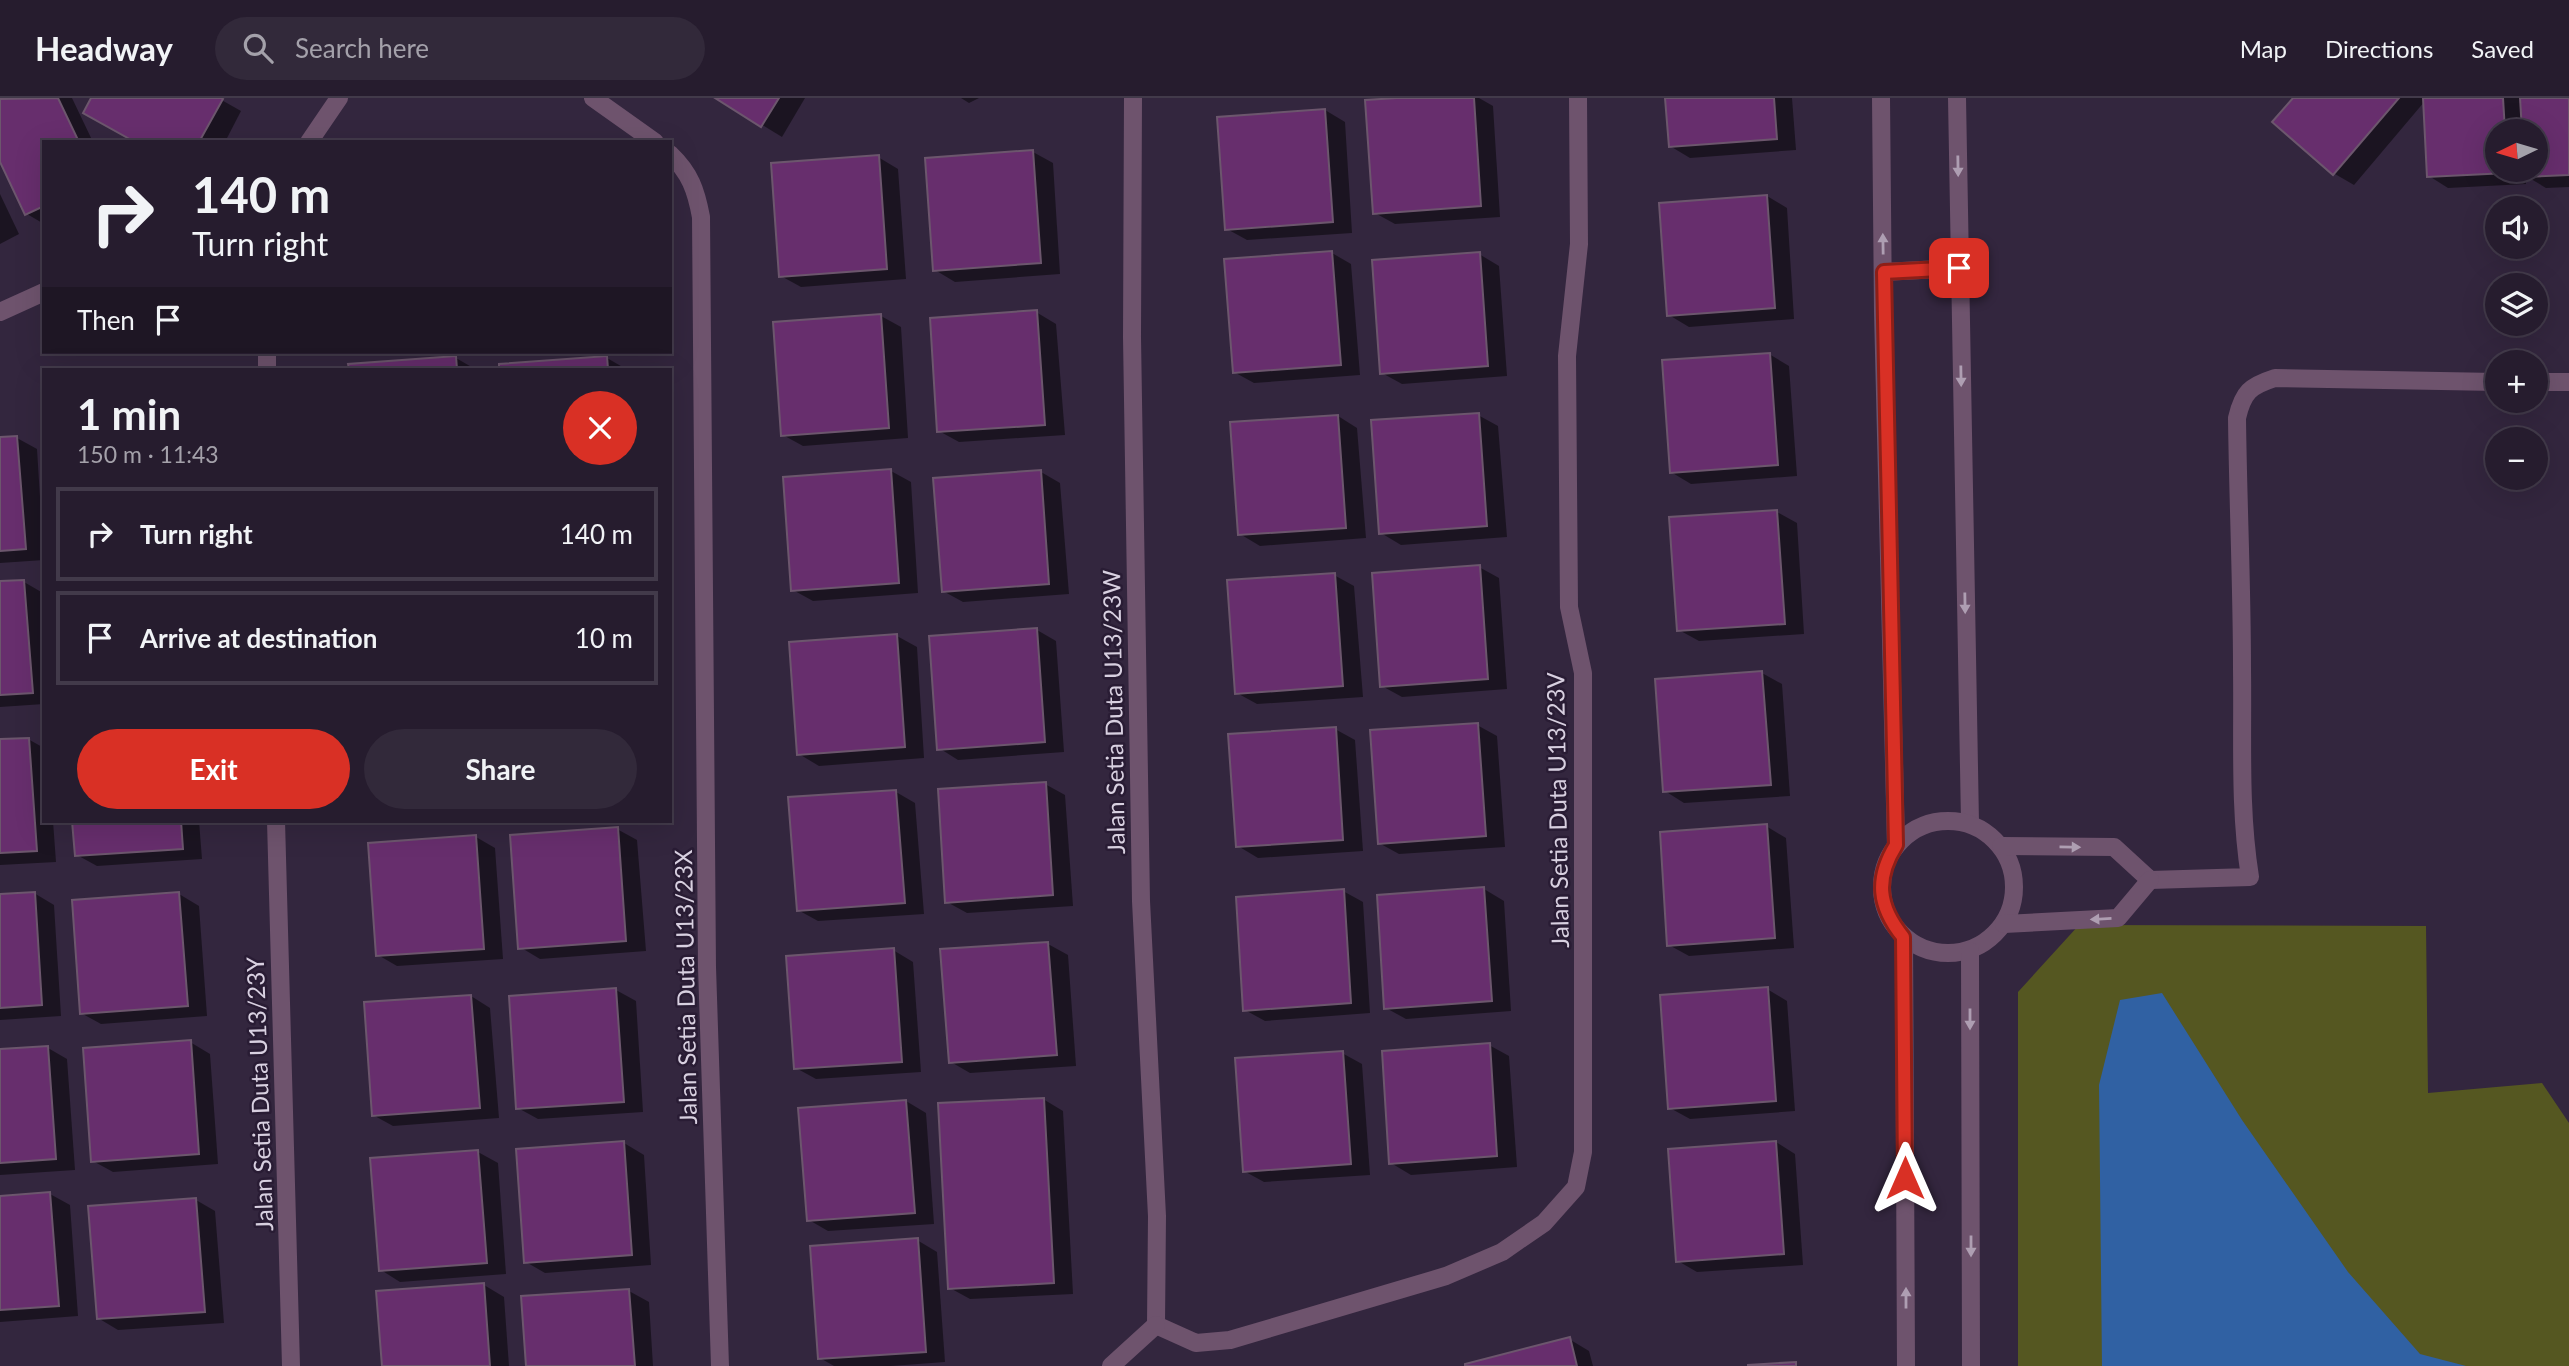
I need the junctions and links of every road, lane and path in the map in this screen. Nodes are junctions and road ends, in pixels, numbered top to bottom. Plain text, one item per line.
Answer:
1 (339, 98) edge
2 (593, 98) edge
3 (1133, 98) edge
4 (1578, 98) edge
5 (1881, 98) edge
6 (1957, 98) edge
7 (310, 140) edge
8 (652, 140) edge
9 (672, 156) edge
10 (1959, 268) junction
11 (1884, 272) junction
12 (42, 293) edge
13 (0, 312) edge
14 (2485, 382) edge
15 (2548, 382) edge
16 (2569, 382) edge
17 (276, 823) edge
18 (1970, 823) junction
19 (1896, 845) junction
20 (2001, 846) junction
21 (2150, 880) junction
22 (2004, 924) junction
23 (1903, 937) junction
24 (1970, 951) junction
25 (1156, 1325) junction
26 (291, 1366) edge
27 (720, 1366) edge
28 (1111, 1366) edge
29 (1906, 1366) edge
30 (1971, 1366) edge

1 - 7 street
2 - 8 street
3 - 25 street, Jalan Setia Duta U13/23W
4 - 25 street, Jalan Setia Duta U13/23V
11 -> 5 street
6 -> 10 street
9 - 27 street, Jalan Setia Duta U13/23X
10 - 11 street
10 -> 18 street
11 - 19 street
12 - 13 street
14 - 21 street
15 - 16 street
17 - 26 street, Jalan Setia Duta U13/23Y
18 - 19 street
18 - 20 street
19 - 23 street
20 -> 21 street
20 - 22 street
21 -> 22 street
22 - 24 street
23 - 24 street
29 -> 23 street
24 -> 30 street
25 - 28 street

